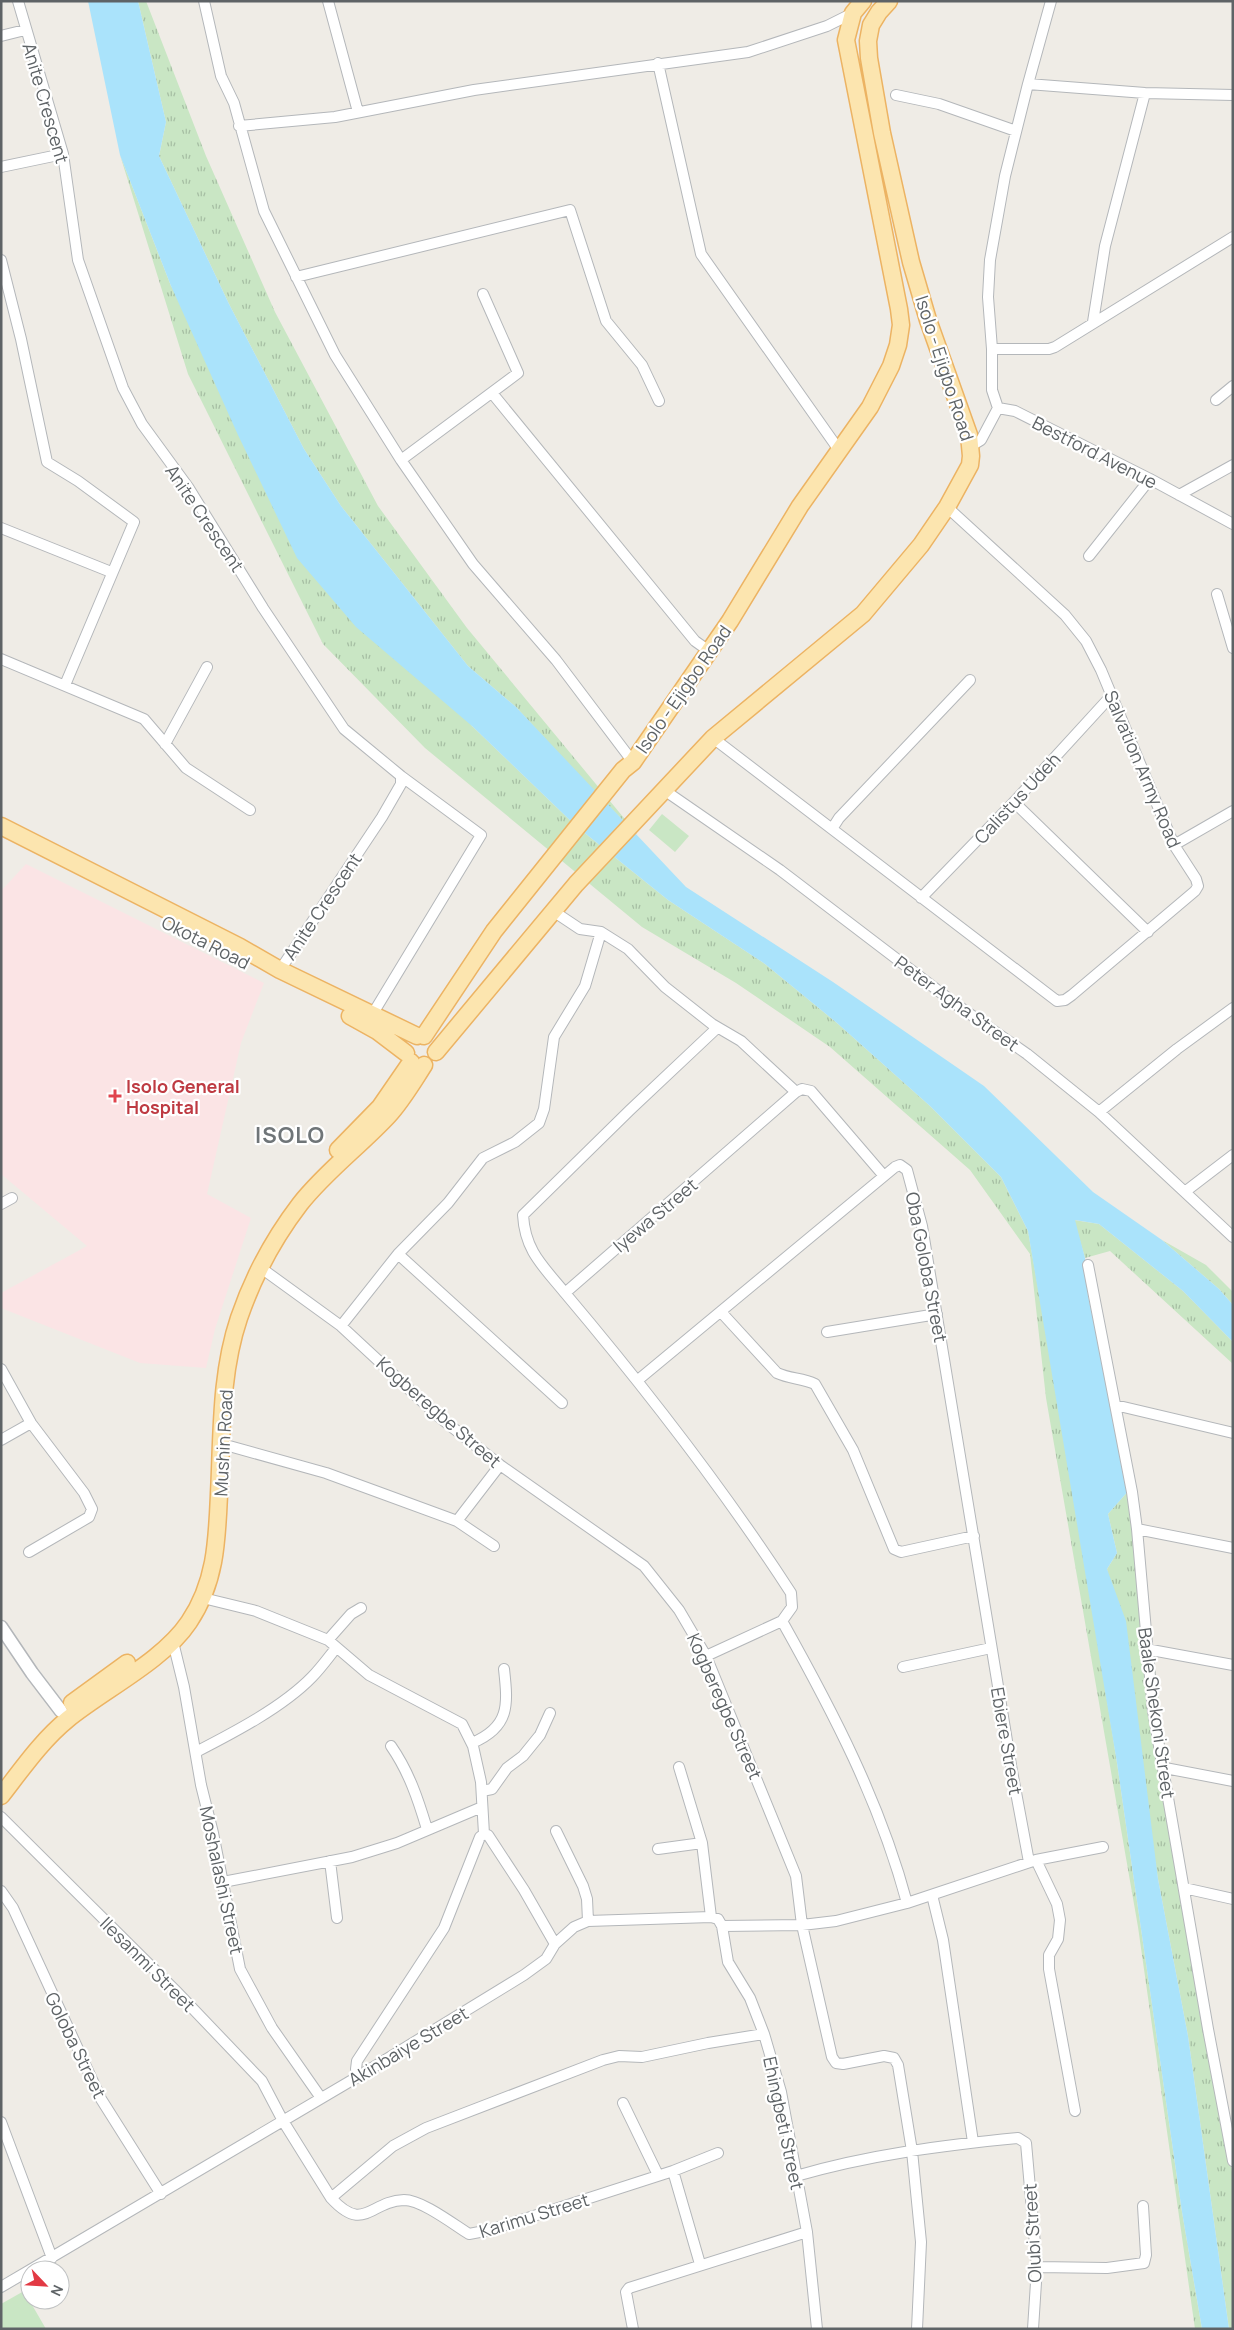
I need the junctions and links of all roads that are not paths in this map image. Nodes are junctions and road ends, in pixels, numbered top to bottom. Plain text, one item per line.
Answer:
1 (18, 1) edge
2 (204, 1) edge
3 (328, 1) edge
4 (889, 1) edge
5 (1051, 1) edge
6 (858, 7) edge
7 (25, 30) junction
8 (1, 36) edge
9 (658, 63) junction
10 (1028, 84) junction
11 (1145, 93) junction
12 (1233, 94) edge
13 (896, 95) dead end
14 (358, 112) junction
15 (239, 126) junction
16 (1016, 131) junction
17 (63, 154) junction
18 (1, 167) edge
19 (1233, 237) edge
20 (1, 260) edge
21 (296, 277) junction
22 (483, 294) dead end
23 (925, 306) junction
24 (900, 309) junction
25 (1093, 322) junction
26 (992, 350) junction
27 (1233, 386) edge
28 (492, 393) junction
29 (659, 400) dead end
30 (1216, 400) dead end
31 (998, 408) junction
32 (971, 446) junction
33 (839, 450) junction
34 (401, 460) junction
35 (1233, 465) edge
36 (1150, 479) junction
37 (1179, 495) junction
38 (947, 507) junction
39 (1233, 524) edge
40 (1, 528) edge
41 (1089, 556) dead end
42 (111, 572) junction
43 (1217, 594) dead end
44 (1233, 648) edge
45 (709, 651) junction
46 (1, 659) edge
47 (207, 667) dead end
48 (970, 680) dead end
49 (65, 685) junction
50 (1111, 696) junction
51 (713, 738) junction
52 (165, 744) junction
53 (628, 766) junction
54 (401, 776) junction
55 (660, 795) junction
56 (1014, 802) junction
57 (250, 810) dead end
58 (1233, 811) edge
59 (1, 826) edge
60 (832, 829) junction
61 (1, 837) edge
62 (1174, 845) junction
63 (921, 898) junction
64 (553, 911) junction
65 (601, 932) junction
66 (1148, 932) junction
67 (280, 970) junction
68 (1233, 1008) edge
69 (372, 1015) junction
70 (717, 1028) junction
71 (420, 1036) junction
72 (436, 1052) junction
73 (414, 1060) junction
74 (796, 1092) junction
75 (1099, 1112) junction
76 (1233, 1155) edge
77 (884, 1176) junction
78 (1186, 1191) junction
79 (12, 1198) dead end
80 (1, 1204) edge
81 (1233, 1237) edge
82 (398, 1254) junction
83 (1088, 1265) dead end
84 (261, 1268) junction
85 (565, 1292) junction
86 (721, 1312) junction
87 (936, 1314) junction
88 (341, 1326) junction
89 (827, 1332) dead end
90 (1, 1369) edge
91 (638, 1380) junction
92 (562, 1403) dead end
93 (1115, 1405) junction
94 (31, 1423) junction
95 (1233, 1433) edge
96 (1, 1440) edge
97 (222, 1444) junction
98 (500, 1465) junction
99 (457, 1522) junction
100 (1137, 1529) junction
101 (974, 1536) junction
102 (494, 1546) dead end
103 (1233, 1548) edge
104 (29, 1552) dead end
105 (203, 1598) junction
106 (362, 1608) dead end
107 (987, 1619) joint
108 (782, 1621) junction
109 (1, 1627) edge
110 (328, 1640) junction
111 (173, 1642) junction
112 (336, 1648) junction
113 (991, 1648) junction
114 (1146, 1649) junction
115 (706, 1656) junction
116 (1233, 1665) edge
117 (903, 1666) dead end
118 (504, 1669) dead end
119 (61, 1711) junction
120 (550, 1714) dead end
121 (472, 1742) junction
122 (391, 1746) dead end
123 (196, 1752) junction
124 (679, 1767) dead end
125 (1164, 1768) junction
126 (1, 1780) edge
127 (1233, 1781) edge
128 (482, 1791) junction
129 (1, 1796) edge
130 (482, 1807) junction
131 (1, 1817) edge
132 (427, 1829) junction
133 (556, 1831) dead end
134 (484, 1834) junction
135 (702, 1843) junction
136 (1103, 1847) dead end
137 (658, 1849) dead end
138 (330, 1861) junction
139 (1033, 1861) junction
140 (224, 1882) junction
141 (1184, 1888) junction
142 (1, 1891) edge
143 (932, 1895) junction
144 (1233, 1899) edge
145 (907, 1903) junction
146 (711, 1917) junction
147 (337, 1918) dead end
148 (588, 1921) junction
149 (802, 1925) junction
150 (722, 1926) junction
151 (555, 1944) junction
152 (764, 2034) junction
153 (359, 2076) junction
154 (321, 2098) junction
155 (623, 2103) dead end
156 (1075, 2112) dead end
157 (283, 2121) junction
158 (1, 2122) edge
159 (973, 2142) junction
160 (912, 2151) junction
161 (718, 2153) dead end
162 (1233, 2161) edge
163 (673, 2171) junction
164 (658, 2175) junction
165 (796, 2176) junction
166 (161, 2194) junction
167 (332, 2198) junction
168 (1143, 2206) dead end
169 (807, 2232) junction
170 (52, 2258) junction
171 (48, 2260) edge
172 (700, 2264) junction
173 (1037, 2267) junction
174 (20, 2276) edge
175 (1, 2287) edge
176 (633, 2329) edge
177 (816, 2329) edge
178 (918, 2329) edge
179 (1033, 2329) edge

1 - 7 street, Anite Crescent
2 - 15 street
3 - 14 street
4 - 23 main road, Isolo - Ejigbo Road
5 - 10 street
6 - 9 street
6 - 24 main road, Isolo - Ejigbo Road
7 - 8 street
7 - 17 street, Anite Crescent
9 - 14 street
9 - 33 street
10 - 11 street
10 - 16 street
11 - 12 street
11 - 25 street
13 - 16 street
14 - 15 street
15 - 21 street
16 - 26 street
17 - 18 street
17 - 54 street, Anite Crescent
19 - 25 street
20 - 42 street
21 - 29 street
21 - 34 street
22 - 28 street
23 - 24 main road
23 - 32 main road, Isolo - Ejigbo Road
24 - 33 main road, Isolo - Ejigbo Road
25 - 26 street
26 - 31 street
27 - 30 street
28 - 34 street
28 - 45 street
31 - 32 street
31 - 36 street, Bestford Avenue
32 - 38 main road, Isolo - Ejigbo Road
33 - 45 main road, Isolo - Ejigbo Road
34 - 53 street
35 - 37 street
36 - 37 street, Bestford Avenue
36 - 41 street
37 - 39 street, Bestford Avenue
38 - 50 street, Salvation Army Road
38 - 51 main road, Isolo - Ejigbo Road
40 - 42 street
42 - 49 street
43 - 44 street
45 - 53 main road, Isolo - Ejigbo Road
46 - 49 street
47 - 52 street
48 - 60 street
49 - 52 street
50 - 56 street, Calistus Udeh
50 - 62 street, Salvation Army Road
51 - 55 main road, Isolo - Ejigbo Road
51 - 60 street
52 - 57 street
53 - 71 main road, Isolo - Ejigbo Road
54 - 67 street, Anite Crescent
54 - 69 street
55 - 64 main road, Isolo - Ejigbo Road
55 - 75 street, Peter Agha Street
56 - 63 street, Calistus Udeh
56 - 66 street
58 - 62 street
59 - 67 main road
60 - 63 street
61 - 73 main road, Okota Road
62 - 66 street, Salvation Army Road
63 - 66 street, Salvation Army Road
64 - 65 street
64 - 72 main road
65 - 70 street
65 - 82 street
67 - 69 main road
68 - 75 street
69 - 71 main road
70 - 74 street
70 - 85 street
71 - 72 main road
71 - 73 main road
72 - 73 main road
73 - 84 main road, Mushin Road
73 - 119 main road, Mushin Road
74 - 77 street
74 - 85 street, Iyewa Street
75 - 78 street, Peter Agha Street
76 - 78 street
77 - 86 street, Oba Goloba Street
77 - 87 street, Oba Goloba Street
78 - 81 street, Peter Agha Street
79 - 80 street
82 - 88 street
82 - 92 street
83 - 93 street, Baale Shekoni Street
84 - 88 street, Kogberegbe Street
84 - 97 main road, Mushin Road
85 - 91 street
86 - 91 street, Oba Goloba Street
86 - 101 street
87 - 89 street
87 - 101 street, Oba Goloba Street
88 - 98 street, Kogberegbe Street
90 - 94 street
91 - 108 street
93 - 95 street
93 - 100 street, Baale Shekoni Street
94 - 96 street
94 - 104 street
97 - 99 street
97 - 105 main road, Mushin Road
98 - 99 street
98 - 115 street, Kogberegbe Street
99 - 102 street
100 - 103 street
100 - 114 street, Baale Shekoni Street
101 - 107 street, Oba Goloba Street
105 - 110 street
105 - 111 main road, Mushin Road
106 - 110 street
107 - 113 street, Ebiere Street
108 - 115 street
108 - 145 street
109 - 119 street
110 - 112 street
111 - 123 street, Moshalashi Street
111 - 129 main road, Mushin Road
112 - 121 street
112 - 123 street
113 - 117 street
113 - 139 street, Ebiere Street
114 - 116 street
114 - 125 street, Baale Shekoni Street
115 - 149 street, Kogberegbe Street
118 - 121 street
119 - 126 main road, Mushin Road
120 - 128 street
121 - 128 street
122 - 132 street
123 - 140 street, Moshalashi Street
124 - 135 street
125 - 127 street
125 - 141 street, Baale Shekoni Street
128 - 130 street
130 - 132 street
130 - 134 street
131 - 157 street, Ilesanmi Street
132 - 138 street
133 - 148 street
134 - 151 street
134 - 153 street
135 - 137 street
135 - 146 street
136 - 139 street
138 - 140 street
138 - 147 street
139 - 143 street
139 - 156 street, Ebiere Street
140 - 154 street, Moshalashi Street
141 - 144 street
141 - 162 street, Baale Shekoni Street
142 - 166 street, Goloba Street
143 - 145 street
143 - 159 street
145 - 149 street
146 - 148 street, Akinbaiye Street
146 - 150 street
148 - 151 street, Akinbaiye Street
149 - 150 street
149 - 160 street, Kogberegbe Street
150 - 152 street, Ehingbeti Street
151 - 153 street, Akinbaiye Street
152 - 165 street, Ehingbeti Street
152 - 167 street
153 - 154 street, Akinbaiye Street
154 - 157 street, Akinbaiye Street
155 - 164 street
157 - 166 street, Akinbaiye Street
157 - 167 street, Karimu Street
158 - 170 street
159 - 160 street
159 - 173 street, Olubi Street
160 - 165 street
160 - 178 street
161 - 163 street, Karimu Street
163 - 164 street, Karimu Street
163 - 172 street
164 - 167 street, Karimu Street
165 - 169 street, Ehingbeti Street
166 - 170 street, Akinbaiye Street
168 - 173 street
169 - 172 street
169 - 177 street, Ehingbeti Street
170 - 171 street, Akinbaiye Street
172 - 176 street
173 - 179 street, Olubi Street
174 - 175 street, Akinbaiye Street

